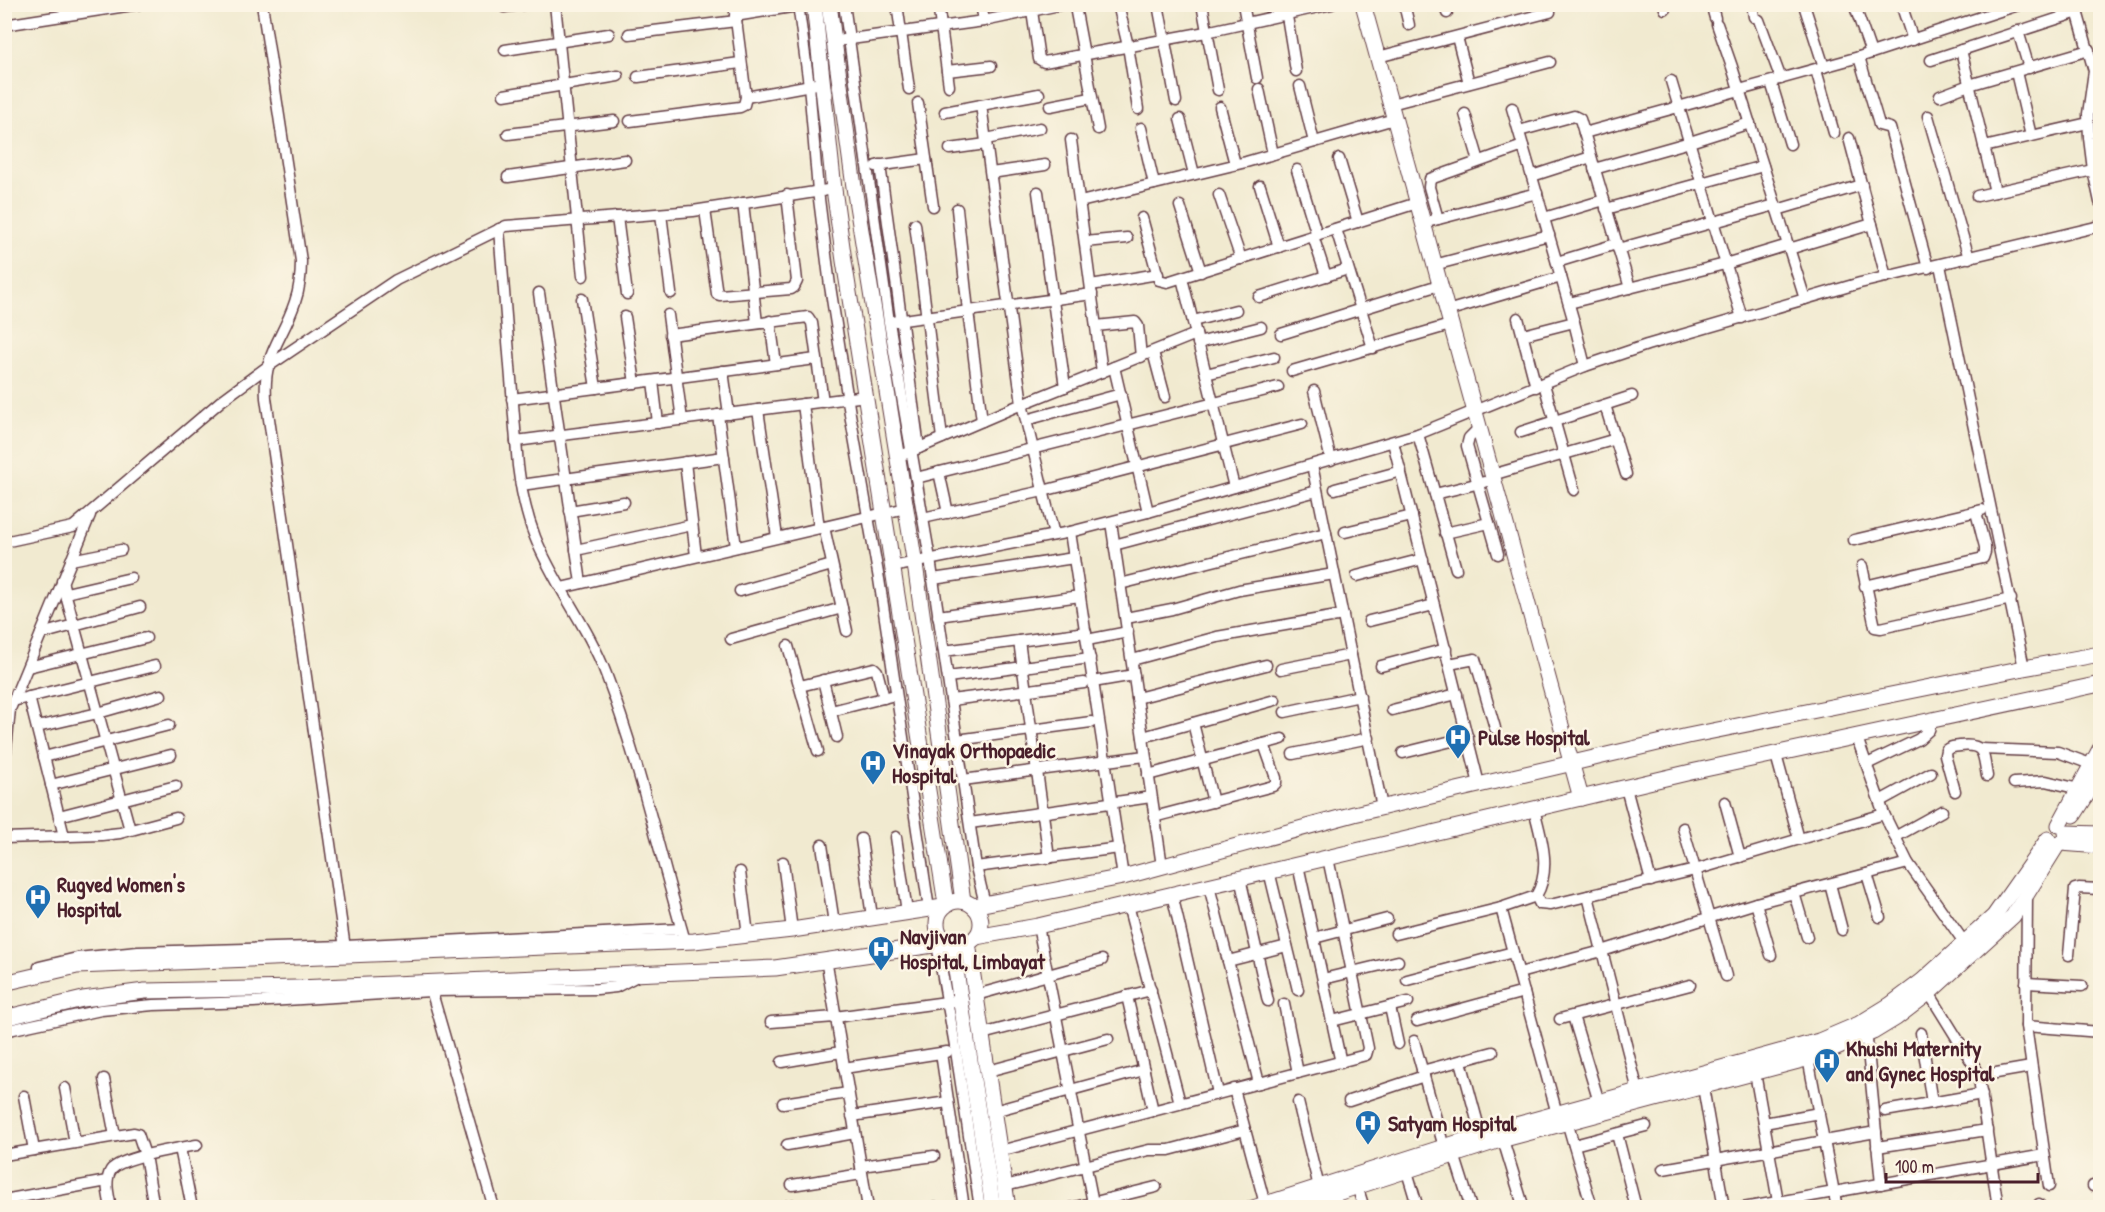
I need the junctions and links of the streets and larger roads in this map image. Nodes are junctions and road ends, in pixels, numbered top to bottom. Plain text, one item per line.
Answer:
1 (139, 4) edge
2 (261, 4) edge
3 (528, 4) edge
4 (555, 4) edge
5 (734, 4) edge
6 (812, 4) edge
7 (829, 4) edge
8 (844, 4) edge
9 (897, 4) edge
10 (938, 4) edge
11 (981, 4) edge
12 (1064, 4) edge
13 (1118, 4) edge
14 (1158, 4) edge
15 (1202, 4) edge
16 (1243, 4) edge
17 (1332, 4) edge
18 (1363, 4) edge
19 (1404, 4) edge
20 (1711, 4) edge
21 (1752, 4) edge
22 (1854, 4) edge
23 (1901, 4) edge
24 (2021, 4) edge
25 (798, 5) edge
26 (504, 8) dead end
27 (1805, 8) dead end
28 (1999, 8) edge
29 (2076, 8) edge
30 (1027, 9) edge
31 (1286, 10) edge
32 (1076, 12) dead end
33 (1550, 12) dead end
34 (736, 19) junction
35 (984, 21) junction
36 (1247, 24) junction
37 (1409, 24) dead end
38 (4, 25) edge
39 (941, 27) junction
40 (2018, 31) junction
41 (1206, 32) junction
42 (901, 33) junction
43 (609, 34) dead end
44 (629, 34) dead end
45 (1457, 37) junction
46 (1165, 40) junction
47 (1913, 40) junction
48 (841, 41) junction
49 (558, 42) junction
50 (811, 45) junction
51 (1128, 46) junction
52 (505, 50) dead end
53 (1961, 50) junction
54 (1871, 53) junction
55 (1084, 56) junction
56 (2094, 56) edge
57 (1378, 57) junction
58 (1859, 57) junction
59 (1931, 60) dead end
60 (1550, 62) dead end
61 (740, 63) junction
62 (991, 66) dead end
63 (1820, 68) junction
64 (2029, 68) junction
65 (1296, 70) dead end
66 (947, 71) junction
67 (2016, 72) junction
68 (618, 76) dead end
69 (638, 77) dead end
70 (1776, 80) junction
71 (1671, 81) dead end
72 (1469, 83) junction
73 (816, 84) junction
74 (563, 85) junction
75 (1969, 85) junction
76 (949, 86) dead end
77 (1300, 86) dead end
78 (909, 89) dead end
79 (1218, 90) dead end
80 (1739, 90) junction
81 (1040, 94) dead end
82 (504, 95) dead end
83 (1940, 96) dead end
84 (746, 97) junction
85 (1091, 98) junction
86 (1176, 101) dead end
87 (918, 103) dead end
88 (981, 105) junction
89 (1050, 106) dead end
90 (1220, 107) dead end
91 (1679, 107) junction
92 (1512, 108) dead end
93 (1138, 110) dead end
94 (1392, 111) junction
95 (945, 112) dead end
96 (1465, 114) dead end
97 (1928, 116) dead end
98 (1180, 119) dead end
99 (614, 121) dead end
100 (630, 121) dead end
101 (1750, 123) junction
102 (2088, 123) junction
103 (567, 128) junction
104 (1040, 128) dead end
105 (1141, 128) dead end
106 (1098, 129) dead end
107 (1519, 131) junction
108 (1584, 133) junction
109 (1834, 133) dead end
110 (508, 134) dead end
111 (2031, 136) junction
112 (1849, 138) dead end
113 (1071, 140) dead end
114 (986, 142) junction
115 (1314, 142) junction
116 (1689, 142) junction
117 (1790, 144) dead end
118 (1523, 146) junction
119 (1984, 147) junction
120 (950, 149) dead end
121 (1273, 154) junction
122 (926, 159) junction
123 (1339, 159) dead end
124 (625, 160) dead end
125 (1479, 161) junction
126 (1593, 163) junction
127 (1235, 164) junction
128 (880, 165) junction
129 (1045, 165) dead end
130 (1763, 166) junction
131 (571, 168) junction
132 (860, 168) junction
133 (1297, 170) dead end
134 (2093, 171) junction
135 (991, 173) junction
136 (1194, 174) junction
137 (1532, 176) junction
138 (508, 177) dead end
139 (1701, 182) junction
140 (1154, 184) junction
141 (1862, 185) junction
142 (1260, 186) dead end
143 (834, 189) junction
144 (818, 191) junction
145 (1038, 192) dead end
146 (1995, 192) junction
147 (1537, 193) junction
148 (787, 195) junction
149 (1219, 195) dead end
150 (1977, 196) dead end
151 (1080, 202) junction
152 (2100, 202) edge
153 (743, 203) junction
154 (1417, 203) junction
155 (1605, 204) junction
156 (933, 206) dead end
157 (1180, 206) dead end
158 (1776, 208) junction
159 (957, 209) dead end
160 (705, 210) junction
161 (661, 214) junction
162 (617, 218) junction
163 (1142, 218) dead end
164 (1544, 218) junction
165 (1438, 219) junction
166 (576, 220) junction
167 (1713, 221) junction
168 (1358, 222) junction
169 (915, 224) dead end
170 (1423, 224) junction
171 (1872, 224) junction
172 (2100, 226) edge
173 (499, 229) junction
174 (1336, 229) junction
175 (1549, 235) junction
176 (1315, 236) junction
177 (1127, 238) dead end
178 (1085, 242) junction
179 (1617, 246) junction
180 (1279, 247) junction
181 (1788, 247) junction
182 (1969, 258) junction
183 (1241, 259) junction
184 (1557, 262) junction
185 (1725, 264) junction
186 (1434, 265) junction
187 (1941, 265) junction
188 (1928, 268) junction
189 (1348, 269) junction
190 (1201, 272) junction
191 (1158, 274) junction
192 (583, 276) dead end
193 (1326, 276) junction
194 (1561, 277) junction
195 (1886, 277) junction
196 (1182, 278) junction
197 (1439, 285) junction
198 (1630, 288) junction
199 (1091, 290) junction
200 (753, 292) junction
201 (538, 293) dead end
202 (672, 293) dead end
203 (627, 294) dead end
204 (1259, 297) dead end
205 (582, 299) dead end
206 (1804, 299) junction
207 (1052, 300) junction
208 (1569, 303) junction
209 (1008, 306) junction
210 (1360, 308) junction
211 (1236, 310) dead end
212 (968, 311) junction
213 (668, 315) dead end
214 (926, 317) junction
215 (625, 318) dead end
216 (1448, 318) junction
217 (1518, 318) dead end
218 (1742, 318) junction
219 (770, 321) junction
220 (901, 321) junction
221 (1193, 321) junction
222 (1574, 322) junction
223 (757, 323) junction
224 (883, 323) junction
225 (1096, 326) junction
226 (1261, 327) dead end
227 (1281, 334) dead end
228 (670, 335) junction
229 (1523, 335) junction
230 (1197, 339) junction
231 (1373, 348) junction
232 (1153, 352) junction
233 (1141, 357) junction
234 (1274, 357) dead end
235 (816, 358) junction
236 (776, 364) junction
237 (1585, 366) junction
238 (267, 367) junction
239 (1114, 367) junction
240 (723, 371) junction
241 (1292, 371) dead end
242 (1101, 372) junction
243 (1206, 374) junction
244 (676, 377) junction
245 (652, 381) junction
246 (635, 383) junction
247 (1540, 385) junction
248 (1065, 387) junction
249 (1278, 387) dead end
250 (596, 388) junction
251 (1314, 391) dead end
252 (553, 394) junction
253 (1121, 394) junction
254 (866, 396) junction
255 (1632, 396) dead end
256 (848, 398) junction
257 (1166, 398) dead end
258 (512, 399) junction
259 (823, 402) junction
260 (1213, 402) junction
261 (803, 404) junction
262 (1022, 404) junction
263 (1605, 405) junction
264 (758, 410) junction
265 (1475, 412) junction
266 (723, 415) junction
267 (682, 420) junction
268 (1026, 420) junction
269 (982, 421) junction
270 (1555, 421) junction
271 (658, 423) junction
272 (1302, 424) dead end
273 (1128, 425) junction
274 (1521, 432) dead end
275 (1418, 434) junction
276 (559, 436) junction
277 (942, 438) junction
278 (1616, 439) junction
279 (516, 441) junction
280 (1394, 442) junction
281 (1223, 445) junction
282 (1033, 449) junction
283 (909, 452) junction
284 (1564, 453) junction
285 (724, 457) junction
286 (1332, 460) junction
287 (685, 462) junction
288 (1312, 465) junction
289 (1137, 466) junction
290 (1401, 471) junction
291 (939, 472) junction
292 (1626, 474) dead end
293 (566, 478) junction
294 (916, 478) junction
295 (1487, 479) junction
296 (521, 485) junction
297 (1234, 487) junction
298 (1335, 489) dead end
299 (1574, 490) dead end
300 (1043, 491) junction
301 (1317, 491) junction
302 (1435, 494) junction
303 (624, 502) dead end
304 (906, 508) junction
305 (1992, 508) junction
306 (570, 511) junction
307 (1148, 512) junction
308 (1976, 512) junction
309 (92, 513) junction
310 (884, 513) junction
311 (948, 513) junction
312 (1412, 516) junction
313 (868, 517) junction
314 (923, 518) junction
315 (1111, 522) junction
316 (1489, 523) junction
317 (692, 525) junction
318 (821, 527) junction
319 (1070, 532) junction
320 (1345, 532) dead end
321 (1445, 532) junction
322 (1326, 533) junction
323 (1054, 536) junction
324 (777, 537) junction
325 (1854, 540) dead end
326 (4, 542) edge
327 (1114, 545) junction
328 (736, 547) junction
329 (122, 550) dead end
330 (576, 550) junction
331 (1498, 554) dead end
332 (696, 556) junction
333 (1074, 558) junction
334 (1423, 559) junction
335 (71, 560) junction
336 (922, 560) junction
337 (832, 564) junction
338 (1862, 566) dead end
339 (892, 567) junction
340 (1455, 569) dead end
341 (1335, 574) junction
342 (1357, 576) dead end
343 (132, 578) dead end
344 (933, 579) junction
345 (62, 581) junction
346 (581, 583) junction
347 (1120, 584) junction
348 (1865, 586) junction
349 (561, 588) junction
350 (740, 591) dead end
351 (66, 594) junction
352 (1080, 596) junction
353 (2011, 599) junction
354 (1434, 604) junction
355 (140, 607) dead end
356 (842, 608) junction
357 (1343, 615) junction
358 (938, 616) junction
359 (1126, 618) junction
360 (1369, 621) dead end
361 (74, 625) junction
362 (847, 631) dead end
363 (1128, 632) junction
364 (41, 634) junction
365 (1086, 636) junction
366 (146, 638) dead end
367 (731, 639) dead end
368 (1019, 641) junction
369 (788, 646) dead end
370 (1446, 649) junction
371 (944, 651) junction
372 (82, 653) junction
373 (2100, 654) edge
374 (1351, 655) junction
375 (1090, 658) junction
376 (1132, 660) junction
377 (1449, 664) junction
378 (1266, 665) dead end
379 (155, 666) dead end
380 (1381, 666) dead end
381 (28, 667) junction
382 (1023, 667) junction
383 (2024, 668) junction
384 (1281, 669) dead end
385 (1134, 675) junction
386 (948, 677) junction
387 (824, 680) junction
388 (90, 682) junction
389 (1089, 682) junction
390 (2100, 684) edge
391 (800, 686) junction
392 (1026, 690) junction
393 (904, 693) junction
394 (1457, 694) junction
395 (161, 695) dead end
396 (1360, 696) junction
397 (29, 697) junction
398 (884, 698) junction
399 (1137, 698) junction
400 (951, 700) junction
401 (1275, 700) dead end
402 (13, 701) junction
403 (1392, 710) dead end
404 (831, 711) junction
405 (1286, 711) dead end
406 (98, 713) junction
407 (1932, 720) junction
408 (1091, 722) dead end
409 (1193, 723) junction
410 (169, 725) dead end
411 (37, 728) junction
412 (1494, 728) dead end
413 (1031, 730) junction
414 (1856, 735) junction
415 (837, 737) dead end
416 (1143, 737) junction
417 (1468, 737) junction
418 (1368, 738) junction
419 (1282, 739) dead end
420 (957, 740) junction
421 (106, 742) junction
422 (1264, 744) junction
423 (1981, 749) junction
424 (2100, 749) edge
425 (818, 751) dead end
426 (1403, 753) dead end
427 (1293, 754) dead end
428 (171, 755) dead end
429 (1776, 755) junction
430 (1145, 756) junction
431 (44, 757) junction
432 (1105, 760) junction
433 (1203, 760) junction
434 (1571, 763) junction
435 (1867, 764) junction
436 (4, 769) edge
437 (114, 770) junction
438 (1037, 770) junction
439 (2097, 770) edge
440 (1931, 773) dead end
441 (1148, 775) junction
442 (1987, 776) dead end
443 (963, 780) junction
444 (2014, 783) dead end
445 (1479, 784) junction
446 (51, 785) junction
447 (176, 786) dead end
448 (1626, 788) junction
449 (2079, 789) junction
450 (1954, 791) dead end
451 (1151, 797) junction
452 (1581, 798) junction
453 (122, 800) junction
454 (1880, 801) junction
455 (1112, 802) junction
456 (1213, 802) junction
457 (1725, 802) dead end
458 (1382, 807) junction
459 (1534, 809) junction
460 (1043, 811) junction
461 (1942, 811) dead end
462 (1884, 814) junction
463 (59, 816) junction
464 (1154, 817) junction
465 (176, 818) dead end
466 (970, 823) junction
467 (1683, 828) dead end
468 (130, 830) junction
469 (2100, 834) edge
470 (64, 836) junction
471 (2059, 836) junction
472 (896, 837) dead end
473 (1895, 837) junction
474 (4, 838) edge
475 (861, 839) dead end
476 (1799, 839) junction
477 (822, 845) dead end
478 (2100, 846) edge
479 (1119, 848) junction
480 (1740, 856) junction
481 (1049, 858) junction
482 (1328, 858) junction
483 (783, 862) dead end
484 (1908, 864) junction
485 (1298, 865) junction
486 (1162, 866) junction
487 (976, 867) junction
488 (1695, 870) junction
489 (740, 872) dead end
490 (1269, 872) junction
491 (1867, 874) junction
492 (1124, 877) junction
493 (1240, 878) junction
494 (1651, 881) junction
495 (1830, 884) junction
496 (1209, 886) junction
497 (2100, 889) edge
498 (1794, 893) junction
499 (1172, 894) junction
500 (2027, 894) junction
501 (1536, 896) junction
502 (1588, 896) junction
503 (974, 903) junction
504 (1756, 903) junction
505 (1128, 904) junction
506 (940, 907) junction
507 (1501, 908) junction
508 (907, 912) junction
509 (872, 917) junction
510 (1710, 917) junction
511 (1880, 917) dead end
512 (1387, 919) dead end
513 (834, 923) junction
514 (1038, 926) junction
515 (792, 930) junction
516 (1343, 930) junction
517 (1842, 930) dead end
518 (1396, 934) dead end
519 (683, 935) junction
520 (748, 935) junction
521 (1807, 937) dead end
522 (1314, 938) junction
523 (972, 940) junction
524 (1964, 942) junction
525 (945, 944) junction
526 (1287, 946) junction
527 (346, 950) junction
528 (1602, 951) junction
529 (1513, 952) junction
530 (1257, 954) junction
531 (1771, 955) dead end
532 (2069, 955) dead end
533 (826, 959) junction
534 (1102, 960) dead end
535 (1228, 961) junction
536 (1398, 961) dead end
537 (1352, 972) junction
538 (1519, 973) junction
539 (1048, 975) junction
540 (4, 976) edge
541 (1726, 976) dead end
542 (1323, 979) junction
543 (1407, 980) dead end
544 (4, 983) edge
545 (2026, 983) junction
546 (1690, 985) dead end
547 (2082, 986) dead end
548 (430, 987) junction
549 (1151, 990) junction
550 (1298, 990) dead end
551 (1524, 992) junction
552 (1929, 993) junction
553 (976, 995) junction
554 (1127, 996) junction
555 (1268, 1000) dead end
556 (954, 1001) junction
557 (1408, 1002) dead end
558 (1284, 1004) dead end
559 (1616, 1004) junction
560 (1390, 1007) junction
561 (1056, 1014) junction
562 (1361, 1014) junction
563 (1573, 1016) junction
564 (835, 1017) junction
565 (4, 1018) edge
566 (1560, 1019) dead end
567 (1332, 1021) junction
568 (1418, 1021) dead end
569 (771, 1022) dead end
570 (2026, 1026) junction
571 (1866, 1028) junction
572 (4, 1031) edge
573 (2100, 1032) edge
574 (1921, 1033) dead end
575 (982, 1034) junction
576 (1108, 1039) dead end
577 (1414, 1041) dead end
578 (1398, 1044) dead end
579 (962, 1050) junction
580 (1063, 1051) junction
581 (841, 1052) junction
582 (1493, 1052) dead end
583 (941, 1053) junction
584 (1808, 1058) junction
585 (1461, 1060) junction
586 (782, 1062) dead end
587 (1341, 1063) junction
588 (2031, 1067) junction
589 (844, 1068) junction
590 (1144, 1070) junction
591 (988, 1071) junction
592 (1298, 1073) junction
593 (1423, 1073) junction
594 (1755, 1073) junction
595 (1979, 1076) junction
596 (104, 1079) dead end
597 (1702, 1081) junction
598 (1259, 1083) junction
599 (64, 1088) dead end
600 (1234, 1089) junction
601 (1071, 1090) junction
602 (1638, 1091) junction
603 (848, 1093) junction
604 (1218, 1093) junction
605 (1982, 1094) junction
606 (24, 1096) dead end
607 (1348, 1101) dead end
608 (948, 1102) junction
609 (1298, 1102) dead end
610 (1599, 1102) junction
611 (783, 1103) dead end
612 (1932, 1103) junction
613 (1180, 1104) junction
614 (994, 1111) junction
615 (1153, 1111) junction
616 (1885, 1111) dead end
617 (1819, 1113) junction
618 (852, 1116) junction
619 (1563, 1116) junction
620 (1764, 1123) junction
621 (1646, 1126) dead end
622 (1079, 1130) junction
623 (1245, 1130) junction
624 (1987, 1130) junction
625 (1876, 1131) junction
626 (855, 1133) junction
627 (1617, 1134) junction
628 (1481, 1135) junction
629 (115, 1136) junction
630 (1503, 1140) junction
631 (1824, 1140) junction
632 (75, 1143) junction
633 (787, 1144) dead end
634 (197, 1145) dead end
635 (1574, 1145) junction
636 (1877, 1147) junction
637 (180, 1148) junction
638 (1450, 1149) junction
639 (34, 1150) junction
640 (1000, 1151) junction
641 (1769, 1151) junction
642 (4, 1155) edge
643 (145, 1155) junction
644 (2044, 1155) junction
645 (934, 1156) dead end
646 (1716, 1160) junction
647 (1405, 1165) junction
648 (1992, 1165) junction
649 (1086, 1166) junction
650 (1663, 1169) dead end
651 (861, 1170) junction
652 (107, 1181) junction
653 (1881, 1184) junction
654 (792, 1185) dead end
655 (1005, 1186) junction
656 (1357, 1186) junction
657 (2049, 1186) dead end
658 (1156, 1187) dead end
659 (1319, 1187) junction
660 (1834, 1191) junction
661 (4, 1200) edge
662 (1522, 1202) dead end
663 (17, 1203) edge
664 (1779, 1204) edge
665 (792, 1205) dead end
666 (1094, 1205) edge
667 (1309, 1205) edge
668 (1259, 1206) edge
669 (935, 1207) edge
670 (111, 1208) edge
671 (154, 1208) edge
672 (192, 1208) edge
673 (494, 1208) edge
674 (777, 1208) edge
675 (868, 1208) edge
676 (930, 1208) edge
677 (964, 1208) edge
678 (980, 1208) edge
679 (993, 1208) edge
680 (1008, 1208) edge
681 (1071, 1208) edge
682 (1291, 1208) edge
683 (1364, 1208) edge
684 (1418, 1208) edge
685 (1471, 1208) edge
686 (1592, 1208) edge
687 (1636, 1208) edge
688 (1724, 1208) edge
689 (1743, 1208) edge
690 (1838, 1208) edge
691 (1998, 1208) edge

1 - 38 street
2 - 238 street
3 - 26 street
4 - 49 street
5 - 34 street
6 - 25 street
6 - 50 street
7 - 48 street
8 - 48 street
9 - 42 street
10 - 39 street
11 - 35 street
12 - 30 street
13 - 51 street
14 - 46 street
15 - 41 street
16 - 36 street
17 - 31 street
18 - 57 street
19 - 37 street
20 - 80 street
21 - 70 street
22 - 54 street
23 - 47 street
24 - 28 street
25 - 34 street
25 - 50 street
27 - 63 street
28 - 47 street
29 - 40 street
29 - 56 street
30 - 35 street
30 - 55 street
31 - 36 street
31 - 65 street
32 - 55 street
33 - 45 street
34 - 44 street
34 - 61 street
35 - 39 street
36 - 41 street
36 - 121 street
39 - 42 street
39 - 66 street
40 - 53 street
40 - 64 street
41 - 46 street
41 - 79 street
42 - 48 street
42 - 78 street
43 - 49 street
45 - 57 street
45 - 72 street
46 - 51 street
46 - 86 street
47 - 54 street
48 - 50 street
48 - 132 street
49 - 52 street
49 - 74 street
50 - 73 street
51 - 55 street
51 - 93 street
53 - 59 street
53 - 75 street
54 - 58 street
55 - 85 street
56 - 64 street
56 - 102 street
57 - 94 street
58 - 63 street
58 - 188 street
60 - 72 street
61 - 69 street
61 - 84 street
62 - 66 street
63 - 70 street
63 - 109 street
64 - 67 street
66 - 76 street
67 - 75 street
67 - 111 street
68 - 74 street
70 - 80 street
70 - 117 street
71 - 91 street
72 - 94 street
73 - 84 street
73 - 143 street
73 - 144 street
74 - 82 street
74 - 103 street
75 - 83 street
75 - 119 street
77 - 115 street
80 - 91 street
80 - 101 street
81 - 88 street
84 - 100 street
85 - 89 street
85 - 106 street
87 - 122 street
88 - 95 street
88 - 114 street
90 - 127 street
91 - 108 street
91 - 116 street
92 - 107 street
94 - 115 street
94 - 154 street
96 - 125 street
97 - 182 street
98 - 136 street
99 - 103 street
101 - 116 street
101 - 130 street
102 - 111 street
102 - 134 street
103 - 110 street
103 - 131 street
104 - 114 street
105 - 140 street
107 - 108 street
107 - 118 street
108 - 126 street
111 - 119 street
112 - 141 street
113 - 151 street
114 - 120 street
114 - 135 street
115 - 121 street
116 - 126 street
116 - 139 street
118 - 125 street
118 - 137 street
119 - 146 street
121 - 127 street
122 - 128 street
122 - 156 street
123 - 168 street
124 - 131 street
125 - 165 street
126 - 137 street
126 - 155 street
127 - 136 street
128 - 132 street
128 - 220 street
129 - 135 street
130 - 139 street
130 - 158 street
131 - 138 street
131 - 166 street
132 - 224 street
133 - 176 street
134 - 146 street
134 - 152 street
135 - 209 street
136 - 140 street
137 - 147 street
139 - 155 street
139 - 167 street
140 - 151 street
141 - 158 street
141 - 171 street
142 - 180 street
143 - 144 street
143 - 254 street
144 - 148 street
144 - 256 street
145 - 207 street
146 - 150 street
147 - 164 street
147 - 165 street
148 - 153 street
148 - 200 street
149 - 183 street
151 - 178 street
153 - 160 street
153 - 200 street
154 - 168 street
154 - 170 street
155 - 164 street
155 - 179 street
157 - 190 street
158 - 167 street
158 - 181 street
159 - 212 street
160 - 161 street
160 - 200 street
161 - 162 street
161 - 202 street
162 - 166 street
162 - 203 street
163 - 191 street
164 - 175 street
165 - 170 street
166 - 173 street
166 - 192 street
167 - 179 street
167 - 185 street
168 - 174 street
169 - 214 street
170 - 186 street
171 - 181 street
171 - 195 street
172 - 182 street
173 - 238 street
173 - 258 street
174 - 176 street
174 - 189 street
175 - 184 street
175 - 186 street
176 - 180 street
176 - 193 street
177 - 178 street
178 - 199 street
179 - 184 street
179 - 198 street
180 - 183 street
181 - 185 street
181 - 206 street
182 - 187 street
183 - 190 street
184 - 194 street
185 - 198 street
185 - 218 street
186 - 197 street
187 - 188 street
187 - 305 street
188 - 195 street
189 - 193 street
189 - 210 street
190 - 196 street
191 - 196 street
191 - 199 street
193 - 204 street
194 - 208 street
194 - 216 street
195 - 206 street
196 - 221 street
197 - 210 street
197 - 216 street
198 - 208 street
199 - 207 street
199 - 225 street
200 - 223 street
201 - 252 street
205 - 250 street
206 - 218 street
207 - 209 street
207 - 248 street
208 - 222 street
209 - 212 street
209 - 262 street
210 - 227 street
210 - 231 street
211 - 221 street
212 - 214 street
212 - 269 street
213 - 228 street
214 - 220 street
214 - 277 street
215 - 246 street
216 - 231 street
216 - 265 street
217 - 229 street
218 - 237 street
219 - 223 street
219 - 235 street
219 - 236 street
220 - 224 street
220 - 283 street
221 - 230 street
222 - 229 street
222 - 237 street
223 - 228 street
224 - 283 street
225 - 233 street
225 - 242 street
226 - 230 street
228 - 244 street
229 - 247 street
230 - 232 street
230 - 243 street
231 - 241 street
232 - 233 street
232 - 257 street
233 - 239 street
234 - 243 street
235 - 236 street
235 - 259 street
236 - 240 street
237 - 247 street
238 - 309 street
238 - 527 street
239 - 242 street
239 - 253 street
240 - 244 street
240 - 266 street
242 - 248 street
243 - 260 street
244 - 245 street
244 - 267 street
245 - 246 street
245 - 271 street
246 - 250 street
247 - 265 street
247 - 270 street
248 - 262 street
249 - 260 street
250 - 252 street
251 - 286 street
252 - 258 street
252 - 276 street
253 - 268 street
253 - 273 street
254 - 256 street
254 - 310 street
255 - 263 street
256 - 259 street
256 - 313 street
258 - 279 street
259 - 261 street
260 - 273 street
260 - 281 street
261 - 264 street
261 - 318 street
262 - 268 street
262 - 269 street
263 - 270 street
263 - 278 street
264 - 266 street
264 - 324 street
265 - 275 street
265 - 295 street
266 - 267 street
266 - 285 street
267 - 271 street
268 - 282 street
269 - 277 street
270 - 274 street
270 - 284 street
271 - 276 street
272 - 281 street
273 - 282 street
273 - 289 street
275 - 280 street
275 - 302 street
276 - 279 street
276 - 293 street
277 - 283 street
278 - 284 street
278 - 292 street
279 - 296 street
280 - 286 street
280 - 290 street
281 - 289 street
281 - 297 street
282 - 291 street
282 - 300 street
283 - 294 street
283 - 304 street
284 - 295 street
284 - 299 street
285 - 287 street
285 - 328 street
286 - 288 street
287 - 293 street
287 - 317 street
288 - 297 street
288 - 301 street
289 - 300 street
289 - 307 street
290 - 298 street
290 - 312 street
291 - 294 street
291 - 311 street
293 - 296 street
293 - 306 street
294 - 314 street
295 - 302 street
295 - 316 street
295 - 434 street
296 - 349 street
297 - 307 street
300 - 311 street
300 - 323 street
301 - 322 street
301 - 327 street
302 - 321 street
303 - 306 street
304 - 310 street
304 - 336 street
305 - 308 street
305 - 353 street
306 - 330 street
307 - 315 street
308 - 325 street
308 - 348 street
309 - 326 street
309 - 335 street
310 - 313 street
310 - 339 street
311 - 314 street
312 - 320 street
312 - 334 street
313 - 318 street
313 - 393 street
314 - 336 street
315 - 319 street
315 - 327 street
316 - 321 street
316 - 331 street
317 - 330 street
317 - 332 street
318 - 324 street
318 - 337 street
319 - 323 street
319 - 333 street
321 - 340 street
322 - 341 street
322 - 347 street
323 - 336 street
324 - 328 street
327 - 347 street
328 - 332 street
329 - 335 street
330 - 346 street
332 - 346 street
333 - 344 street
333 - 352 street
334 - 342 street
334 - 354 street
335 - 345 street
336 - 339 street
336 - 344 street
336 - 503 street
337 - 350 street
337 - 356 street
338 - 348 street
339 - 393 street
341 - 357 street
341 - 359 street
343 - 351 street
344 - 358 street
345 - 351 street
345 - 364 street
346 - 349 street
347 - 359 street
348 - 353 street
349 - 519 street
351 - 361 street
352 - 358 street
352 - 365 street
353 - 383 street
354 - 360 street
354 - 370 street
355 - 361 street
356 - 362 street
356 - 367 street
357 - 374 street
357 - 376 street
358 - 371 street
359 - 363 street
361 - 364 street
361 - 372 street
363 - 365 street
363 - 376 street
364 - 381 street
365 - 368 street
365 - 375 street
366 - 372 street
368 - 371 street
368 - 382 street
369 - 391 street
370 - 377 street
370 - 380 street
371 - 386 street
372 - 381 street
372 - 388 street
373 - 383 street
374 - 384 street
374 - 396 street
375 - 382 street
375 - 389 street
376 - 385 street
377 - 394 street
377 - 412 street
378 - 399 street
379 - 388 street
381 - 402 street
382 - 386 street
382 - 392 street
383 - 434 street
385 - 389 street
385 - 399 street
386 - 400 street
387 - 391 street
387 - 398 street
387 - 404 street
388 - 397 street
388 - 406 street
389 - 392 street
389 - 432 street
390 - 407 street
391 - 425 street
392 - 400 street
392 - 413 street
393 - 398 street
393 - 506 street
394 - 403 street
394 - 417 street
395 - 406 street
396 - 405 street
396 - 418 street
397 - 402 street
397 - 411 street
398 - 404 street
399 - 416 street
400 - 420 street
401 - 409 street
402 - 436 street
404 - 415 street
406 - 411 street
406 - 421 street
407 - 414 street
407 - 435 street
408 - 413 street
409 - 416 street
409 - 433 street
410 - 421 street
411 - 431 street
413 - 420 street
413 - 438 street
414 - 429 street
414 - 435 street
416 - 430 street
417 - 426 street
417 - 445 street
418 - 427 street
418 - 458 street
419 - 422 street
420 - 443 street
421 - 431 street
421 - 437 street
422 - 433 street
422 - 456 street
423 - 439 street
423 - 442 street
423 - 450 street
424 - 439 street
428 - 437 street
429 - 448 street
429 - 476 street
430 - 432 street
430 - 441 street
431 - 446 street
432 - 438 street
432 - 455 street
433 - 441 street
433 - 456 street
434 - 445 street
434 - 452 street
435 - 454 street
437 - 446 street
437 - 453 street
438 - 443 street
438 - 460 street
439 - 449 street
439 - 471 street
440 - 454 street
441 - 451 street
443 - 466 street
444 - 449 street
445 - 458 street
446 - 463 street
447 - 453 street
448 - 452 street
448 - 494 street
449 - 471 street
451 - 455 street
451 - 464 street
452 - 459 street
453 - 463 street
453 - 468 street
454 - 462 street
455 - 460 street
455 - 479 street
456 - 464 street
457 - 480 street
458 - 486 street
459 - 482 street
459 - 501 street
460 - 466 street
460 - 481 street
461 - 473 street
462 - 473 street
462 - 476 street
463 - 470 street
464 - 486 street
465 - 468 street
466 - 487 street
467 - 488 street
468 - 470 street
469 - 471 street
470 - 474 street
471 - 478 street
471 - 500 street
471 - 524 street
472 - 508 street
473 - 484 street
475 - 509 street
476 - 480 street
477 - 513 street
479 - 481 street
479 - 492 street
480 - 488 street
481 - 487 street
482 - 485 street
482 - 516 street
483 - 515 street
484 - 491 street
484 - 524 street
485 - 490 street
485 - 522 street
486 - 492 street
487 - 503 street
488 - 494 street
488 - 510 street
489 - 520 street
490 - 493 street
490 - 526 street
491 - 495 street
491 - 511 street
492 - 503 street
493 - 496 street
493 - 530 street
494 - 502 street
495 - 498 street
495 - 517 street
496 - 499 street
496 - 535 street
497 - 532 street
498 - 504 street
498 - 521 street
499 - 505 street
499 - 604 street
500 - 545 street
500 - 552 street
501 - 502 street
501 - 507 street
502 - 528 street
503 - 506 street
503 - 523 street
504 - 510 street
504 - 531 street
505 - 514 street
505 - 549 street
506 - 508 street
506 - 525 street
507 - 518 street
507 - 529 street
508 - 509 street
509 - 513 street
510 - 528 street
510 - 541 street
512 - 516 street
513 - 515 street
514 - 523 street
514 - 539 street
515 - 520 street
516 - 522 street
516 - 537 street
519 - 520 street
519 - 527 street
522 - 542 street
523 - 525 street
523 - 553 street
524 - 571 street
525 - 533 street
525 - 556 street
526 - 530 street
526 - 550 street
527 - 540 street
527 - 544 street
528 - 538 street
528 - 559 street
529 - 538 street
529 - 543 street
530 - 535 street
530 - 555 street
533 - 548 street
533 - 564 street
534 - 539 street
535 - 598 street
536 - 537 street
537 - 542 street
537 - 562 street
538 - 551 street
539 - 553 street
539 - 561 street
542 - 567 street
545 - 547 street
545 - 570 street
546 - 559 street
548 - 565 street
548 - 572 street
548 - 673 street
549 - 554 street
549 - 613 street
551 - 568 street
551 - 619 street
552 - 571 street
552 - 595 street
553 - 575 street
554 - 561 street
554 - 590 street
556 - 564 street
556 - 579 street
557 - 560 street
558 - 592 street
559 - 563 street
559 - 602 street
560 - 562 street
560 - 578 street
561 - 575 street
561 - 580 street
562 - 567 street
562 - 587 street
563 - 566 street
563 - 610 street
564 - 569 street
564 - 581 street
567 - 587 street
570 - 573 street
570 - 588 street
571 - 584 street
571 - 597 street
571 - 625 street
574 - 612 street
575 - 591 street
576 - 580 street
577 - 593 street
579 - 583 street
579 - 678 street
579 - 679 street
580 - 591 street
580 - 601 street
581 - 586 street
581 - 589 street
582 - 585 street
583 - 589 street
583 - 608 street
584 - 594 street
584 - 617 street
585 - 593 street
585 - 628 street
587 - 592 street
588 - 595 street
588 - 644 street
589 - 603 street
590 - 601 street
590 - 615 street
591 - 614 street
592 - 598 street
593 - 607 street
593 - 638 street
594 - 597 street
594 - 620 street
595 - 605 street
596 - 629 street
597 - 602 street
597 - 619 street
597 - 646 street
598 - 600 street
599 - 632 street
600 - 604 street
600 - 623 street
601 - 614 street
601 - 622 street
602 - 610 street
603 - 611 street
603 - 618 street
604 - 613 street
605 - 612 street
605 - 624 street
606 - 639 street
608 - 618 street
608 - 677 street
609 - 659 street
610 - 619 street
612 - 616 street
613 - 615 street
614 - 640 street
615 - 622 street
617 - 620 street
617 - 631 street
618 - 626 street
619 - 628 street
619 - 630 street
619 - 635 street
620 - 641 street
621 - 627 street
622 - 640 street
622 - 649 street
623 - 649 street
623 - 668 street
624 - 636 street
624 - 648 street
625 - 631 street
625 - 636 street
626 - 633 street
626 - 651 street
627 - 635 street
627 - 687 street
628 - 638 street
629 - 632 street
629 - 643 street
630 - 638 street
630 - 662 street
631 - 641 street
631 - 660 street
632 - 639 street
634 - 637 street
635 - 686 street
636 - 653 street
637 - 643 street
637 - 672 street
638 - 647 street
638 - 685 street
639 - 642 street
640 - 655 street
641 - 646 street
641 - 664 street
643 - 652 street
643 - 671 street
644 - 648 street
644 - 657 street
645 - 651 street
646 - 650 street
646 - 688 street
647 - 656 street
647 - 659 street
647 - 684 street
648 - 653 street
648 - 691 street
649 - 655 street
649 - 666 street
651 - 654 street
651 - 675 street
652 - 663 street
652 - 670 street
653 - 660 street
655 - 680 street
656 - 667 street
656 - 683 street
658 - 666 street
659 - 668 street
660 - 664 street
660 - 690 street
661 - 663 street
664 - 689 street
665 - 674 street
666 - 681 street
667 - 682 street
669 - 676 street

